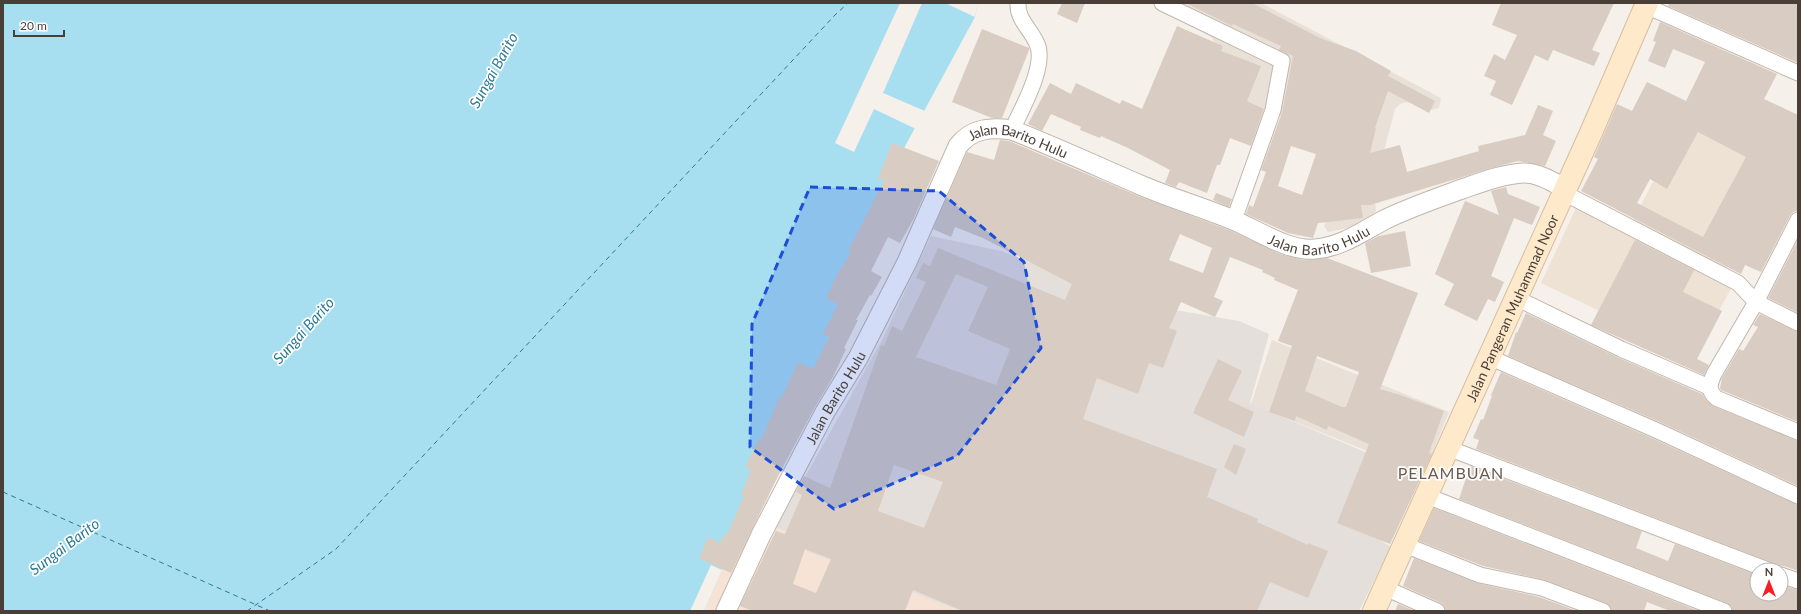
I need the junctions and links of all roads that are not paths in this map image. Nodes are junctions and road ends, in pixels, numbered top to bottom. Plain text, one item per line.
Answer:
1 (1018, 3) edge
2 (1162, 3) edge
3 (1647, 4) edge
4 (1798, 73) edge
5 (1012, 130) junction
6 (1565, 191) junction
7 (1234, 220) junction
8 (1798, 220) edge
9 (1516, 298) junction
10 (1756, 302) junction
11 (1798, 323) edge
12 (1489, 357) junction
13 (1710, 387) junction
14 (1798, 432) edge
15 (1448, 448) junction
16 (1427, 496) junction
17 (1798, 496) edge
18 (1406, 545) junction
19 (1749, 563) edge
20 (1385, 588) junction
21 (726, 611) edge
22 (1374, 611) edge
23 (1437, 611) edge
24 (1603, 611) edge
25 (1724, 611) edge

1 - 5 street
2 - 7 street
3 - 4 street
3 - 6 main road, Jalan Pangeran Muhammad Noor
5 - 7 street, Jalan Barito Hulu
5 - 21 street, Jalan Barito Hulu
6 - 7 street, Jalan Barito Hulu
6 - 9 main road, Jalan Pangeran Muhammad Noor
6 - 10 street
8 - 10 street
9 - 12 main road, Jalan Pangeran Muhammad Noor
9 - 13 street
10 - 11 street
10 - 13 street
12 - 15 main road, Jalan Pangeran Muhammad Noor
12 - 17 street
13 - 14 street
15 - 16 main road, Jalan Pangeran Muhammad Noor
15 - 19 street
16 - 18 main road, Jalan Pangeran Muhammad Noor
16 - 25 street
18 - 20 main road, Jalan Pangeran Muhammad Noor
18 - 24 street
20 - 22 main road, Jalan Pangeran Muhammad Noor
20 - 23 street

